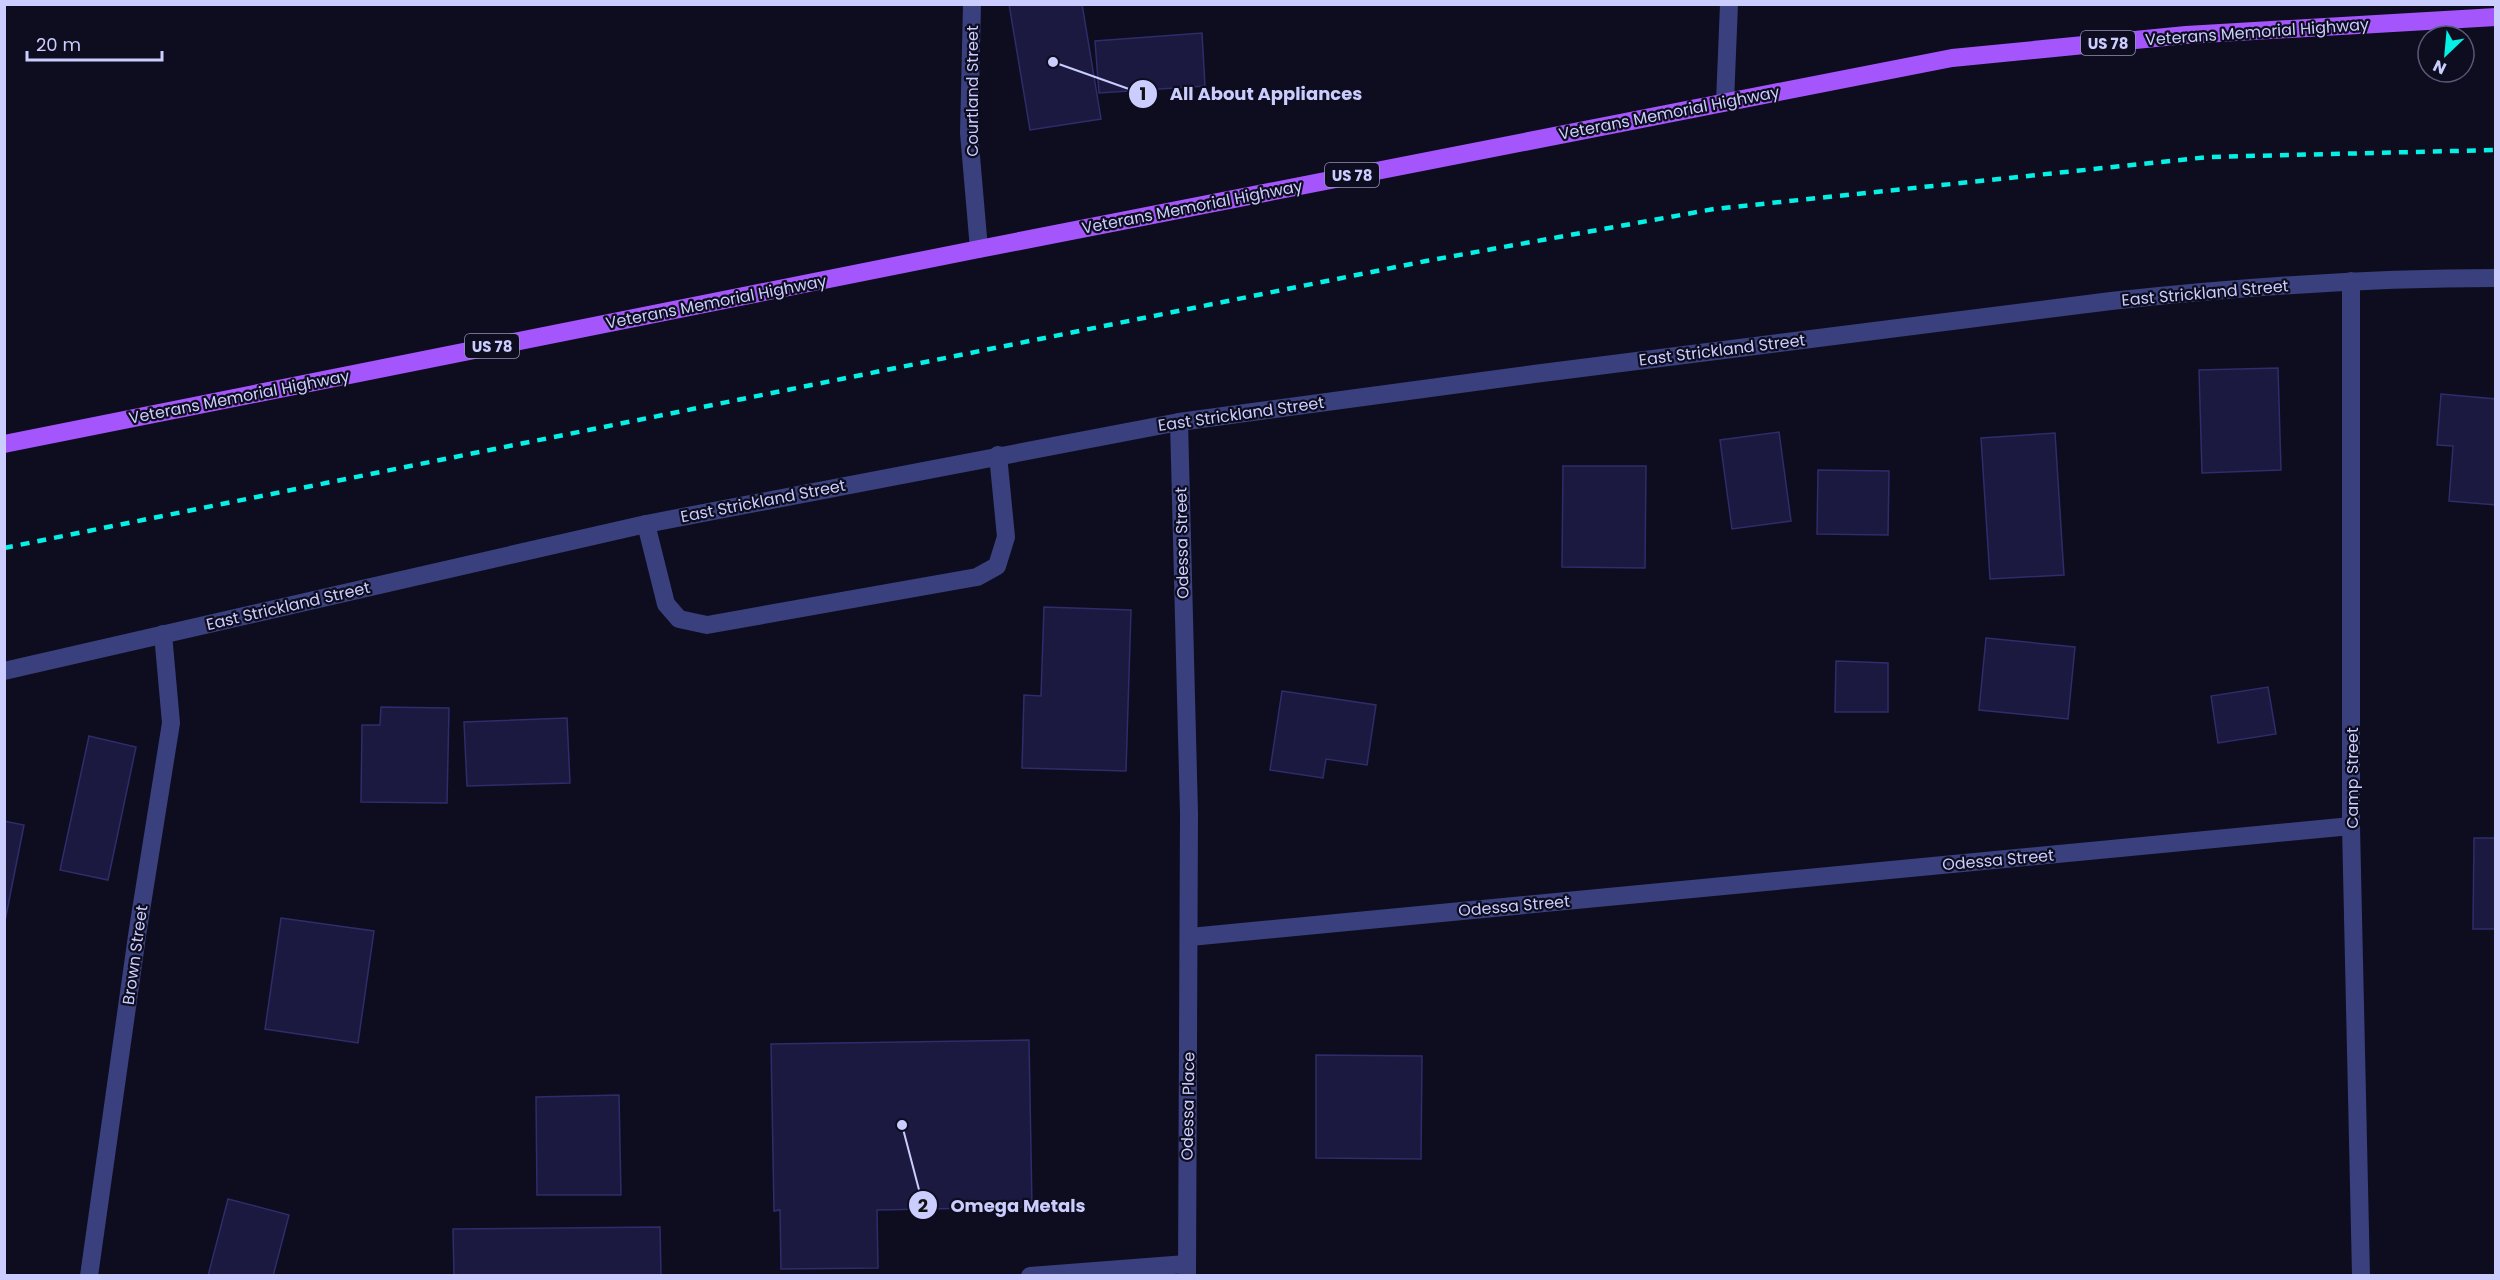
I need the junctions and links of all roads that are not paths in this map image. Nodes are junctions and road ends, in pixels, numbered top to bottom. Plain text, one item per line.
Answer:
1 (972, 4) edge
2 (1728, 4) edge
3 (2496, 17) edge
4 (1725, 102) junction
5 (979, 249) junction
6 (2496, 278) edge
7 (2351, 281) junction
8 (1179, 422) junction
9 (4, 444) edge
10 (998, 455) junction
11 (646, 524) junction
12 (163, 634) junction
13 (4, 671) edge
14 (2351, 826) junction
15 (1190, 937) junction
16 (1187, 1270) edge
17 (89, 1275) edge
18 (1030, 1275) edge
19 (2361, 1275) edge

1 - 5 street, Courtland Street
2 - 4 street
3 - 4 main road, Veterans Memorial Highway / US 78
4 - 5 main road, Veterans Memorial Highway / US 78
5 - 9 main road, Veterans Memorial Highway / US 78
6 - 7 street, East Strickland Street
7 - 8 street, East Strickland Street
7 - 14 street, Camp Street
8 - 10 street, East Strickland Street
8 - 15 street, Odessa Street
10 - 11 street, East Strickland Street
10 - 11 street
11 - 12 street, East Strickland Street
12 - 13 street, East Strickland Street
12 - 17 street, Brown Street
14 - 15 street, Odessa Street
14 - 19 street, Camp Street
15 - 16 street, Odessa Place
16 - 18 street

